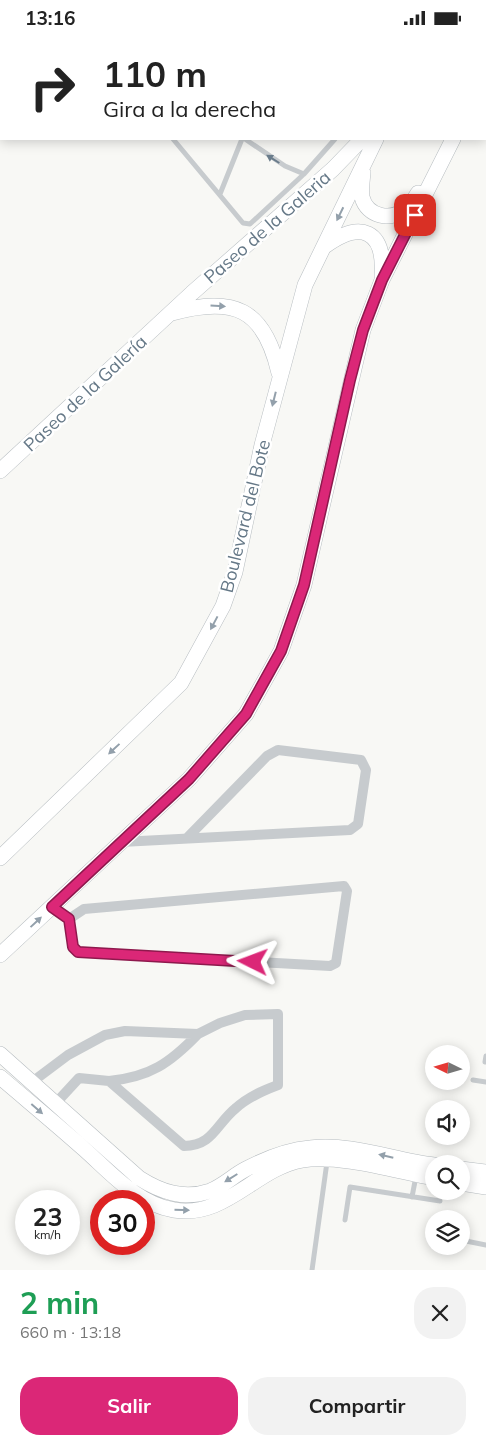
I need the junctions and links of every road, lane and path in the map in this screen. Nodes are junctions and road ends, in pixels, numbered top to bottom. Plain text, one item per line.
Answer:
1 (174, 140) edge
2 (244, 140) edge
3 (246, 140) edge
4 (334, 140) edge
5 (361, 140) edge
6 (376, 140) edge
7 (452, 140) edge
8 (364, 164) junction
9 (440, 165) junction
10 (304, 174) junction
11 (220, 195) junction
12 (324, 247) junction
13 (382, 280) junction
14 (170, 314) junction
15 (280, 376) junction
16 (0, 471) edge
17 (21, 836) junction
18 (187, 838) junction
19 (121, 842) junction
20 (0, 844) edge
21 (0, 857) edge
22 (52, 907) junction
23 (69, 919) junction
24 (0, 955) edge
25 (198, 1034) junction
26 (0, 1054) edge
27 (18, 1070) junction
28 (2, 1078) edge
29 (473, 1080) dead end
30 (109, 1081) junction
31 (32, 1082) junction
32 (486, 1082) edge
33 (55, 1104) junction
34 (89, 1143) junction
35 (329, 1153) junction
36 (423, 1168) edge
37 (470, 1170) edge
38 (486, 1172) edge
39 (470, 1184) edge
40 (486, 1187) edge
41 (412, 1197) junction
42 (440, 1201) dead end
43 (344, 1220) dead end
44 (470, 1242) edge
45 (486, 1245) edge
46 (312, 1270) edge

1 - 11 lane
2 - 11 lane
10 -> 3 lane
4 - 10 lane
5 - 14 main road, Paseo de la Galeria
6 - 8 main road, Boulevard del Bote
7 - 9 main road
8 - 9 main road
8 -> 12 main road, Boulevard del Bote
9 - 13 main road
10 - 11 lane
12 - 13 main road
12 - 15 main road, Boulevard del Bote
13 - 19 main road
14 -> 15 main road
14 - 16 main road, Paseo de la Galería
15 -> 17 main road, Boulevard del Bote
17 - 20 main road
17 - 21 main road, Boulevard del Bote
18 - 18 street
18 - 19 street
19 - 22 main road
22 - 23 street
24 -> 22 main road
23 - 23 street
25 - 30 street
25 - 30 street
25 - 31 street
26 - 27 main road
27 - 28 lane
27 - 31 main road
28 -> 34 main road
29 - 32 lane
30 - 33 street
31 - 33 main road
33 - 34 main road
34 - 35 main road
35 - 36 main road
35 - 46 lane
36 - 41 lane
37 - 38 main road
39 - 40 main road
41 - 42 lane
41 - 43 lane
44 - 45 lane

